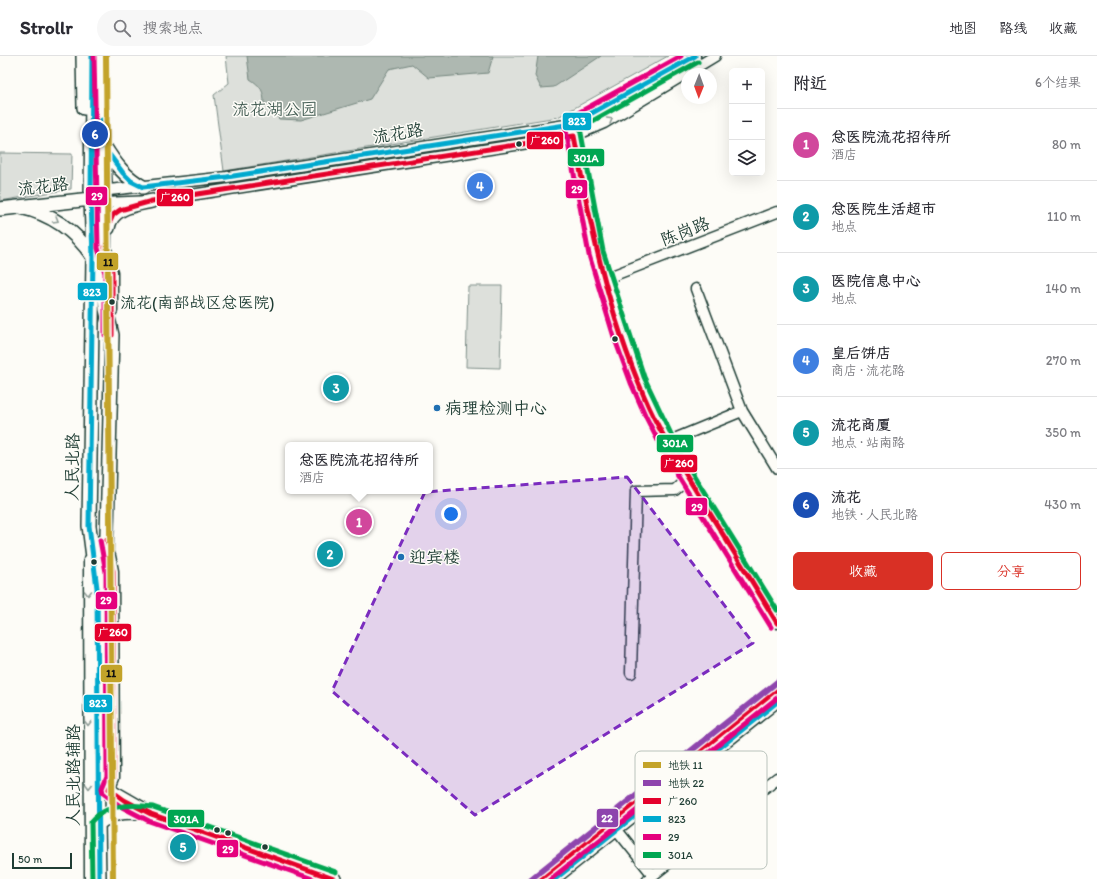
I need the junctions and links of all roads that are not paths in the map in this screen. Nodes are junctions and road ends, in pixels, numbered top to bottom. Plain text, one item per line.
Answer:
1 (83, 56) edge
2 (92, 56) edge
3 (101, 56) edge
4 (109, 56) edge
5 (695, 56) edge
6 (715, 56) edge
7 (105, 70) junction
8 (572, 124) junction
9 (574, 136) junction
10 (98, 146) junction
11 (105, 165) junction
12 (91, 166) junction
13 (143, 188) junction
14 (105, 197) junction
15 (91, 199) junction
16 (152, 201) junction
17 (20, 207) junction
18 (0, 209) edge
19 (777, 212) edge
20 (105, 248) junction
21 (93, 257) junction
22 (604, 279) junction
23 (696, 290) dead end
24 (742, 411) junction
25 (667, 442) junction
26 (777, 468) edge
27 (688, 478) junction
28 (777, 623) edge
29 (631, 673) dead end
30 (777, 689) edge
31 (777, 702) edge
32 (93, 748) junction
33 (700, 751) edge
34 (716, 751) edge
35 (777, 778) edge
36 (767, 786) edge
37 (635, 803) edge
38 (151, 814) junction
39 (635, 816) edge
40 (97, 825) junction
41 (617, 830) junction
42 (635, 855) edge
43 (661, 869) edge
44 (651, 877) edge
45 (90, 879) edge
46 (99, 879) edge
47 (334, 879) edge
48 (540, 879) edge
49 (555, 879) edge

1 - 10 main road
2 - 10 main road, 人民北路
3 - 7 main road
4 - 7 main road
5 - 8 street, 流花路
9 -> 6 street, 流花路
7 - 10 main road
8 - 9 street
8 - 13 street, 流花路
9 - 16 street, 流花路
9 - 22 street
10 - 11 main road, 人民北路
10 - 12 main road, 人民北路
10 - 13 main road
11 - 12 main road
11 - 14 main road, 人民北路
12 - 15 main road, 人民北路
13 - 14 street, 流花路
14 - 15 street, 流花路
14 - 16 street, 流花路
14 - 20 main road, 人民北路
15 - 17 main road, 流花路
15 - 21 main road, 人民北路
16 - 20 main road
17 - 18 main road, 流花路
17 -> 21 main road
19 - 22 street, 陈岗路
20 - 38 main road, 人民北路
21 -> 32 main road, 人民北路
22 - 25 street
23 - 24 street
24 - 25 street
24 - 26 street
25 - 27 street
27 - 28 street
27 - 29 street
30 - 33 street
31 - 34 street
32 - 40 main road, 人民北路
32 -> 45 street, 人民北路辅路
35 - 36 street
37 - 48 street
38 - 40 main road
38 - 47 main road
39 - 41 street
40 - 46 main road, 人民北路
41 - 42 street
41 - 49 street
43 - 44 street

